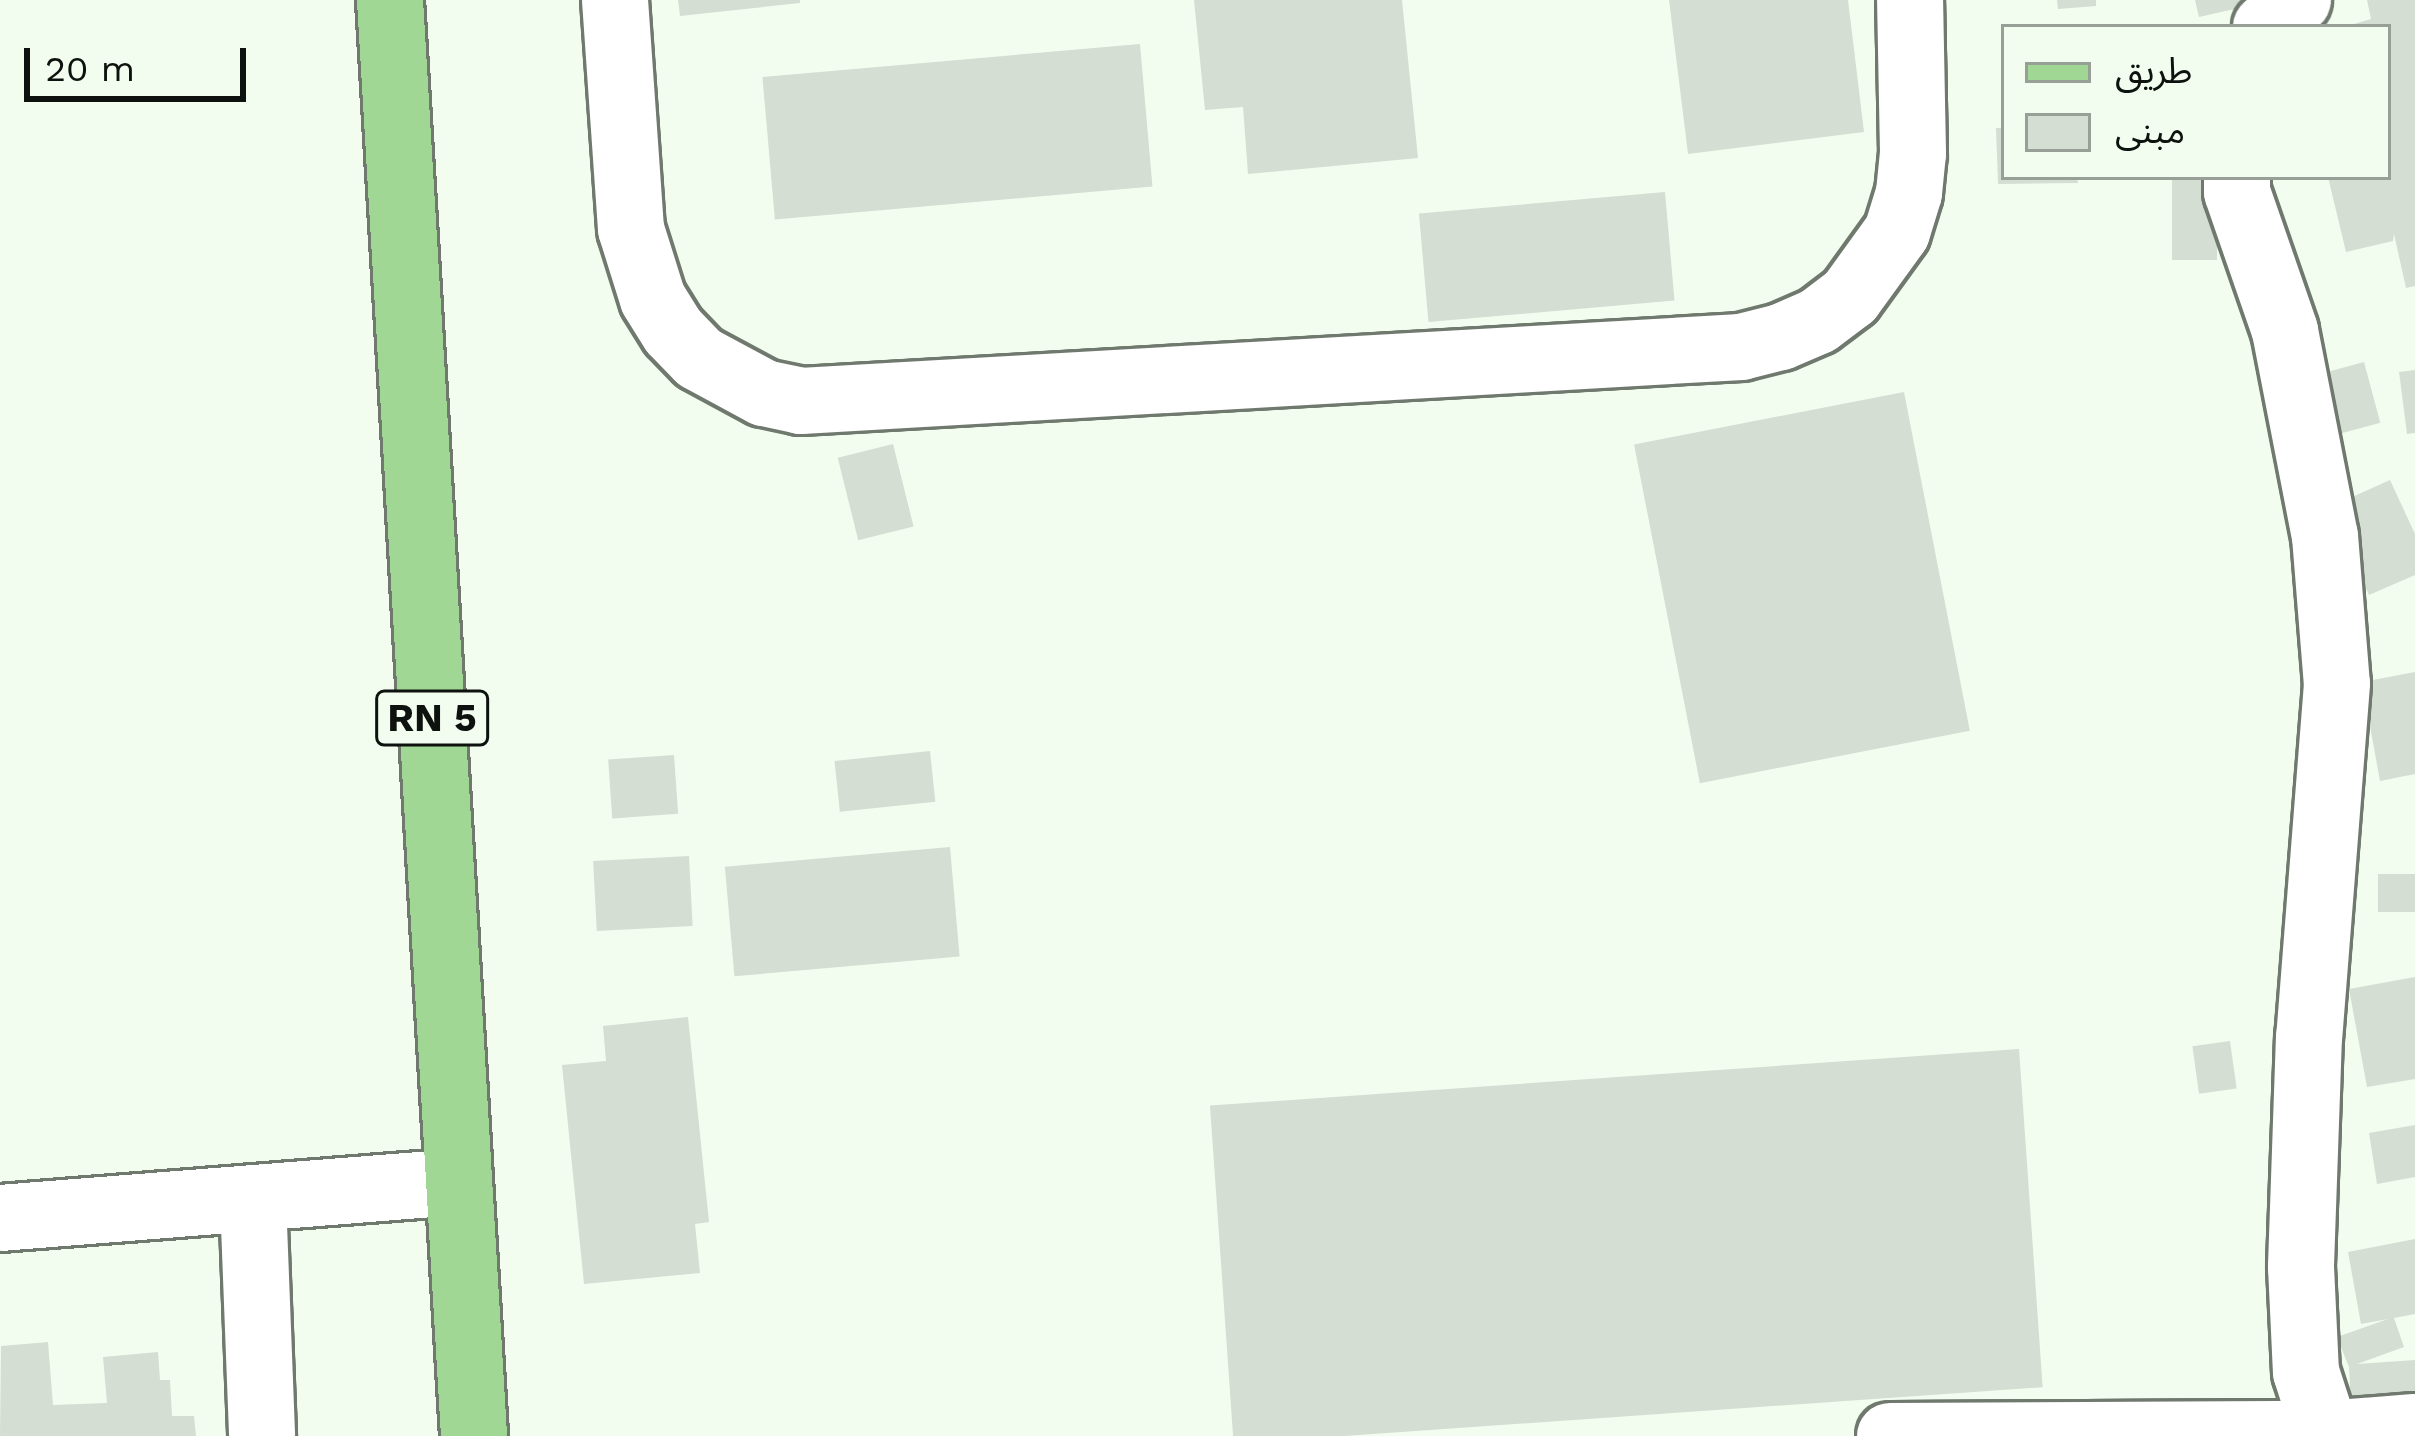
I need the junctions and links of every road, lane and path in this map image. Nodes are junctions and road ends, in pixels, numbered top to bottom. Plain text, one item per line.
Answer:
1 (390, 0) edge
2 (615, 0) edge
3 (1910, 0) edge
4 (2298, 0) edge
5 (2270, 24) edge
6 (2238, 180) edge
7 (459, 1182) junction
8 (253, 1199) junction
9 (0, 1218) edge
10 (2415, 1427) edge
11 (2326, 1434) edge
12 (262, 1436) edge
13 (474, 1436) edge
14 (1890, 1436) edge

1 - 7 main road, RN 5
2 - 3 street
4 - 5 street
6 - 11 street
7 - 8 street
7 - 13 main road, RN 5
8 - 9 street
8 - 12 street
10 - 11 street
11 - 14 street

